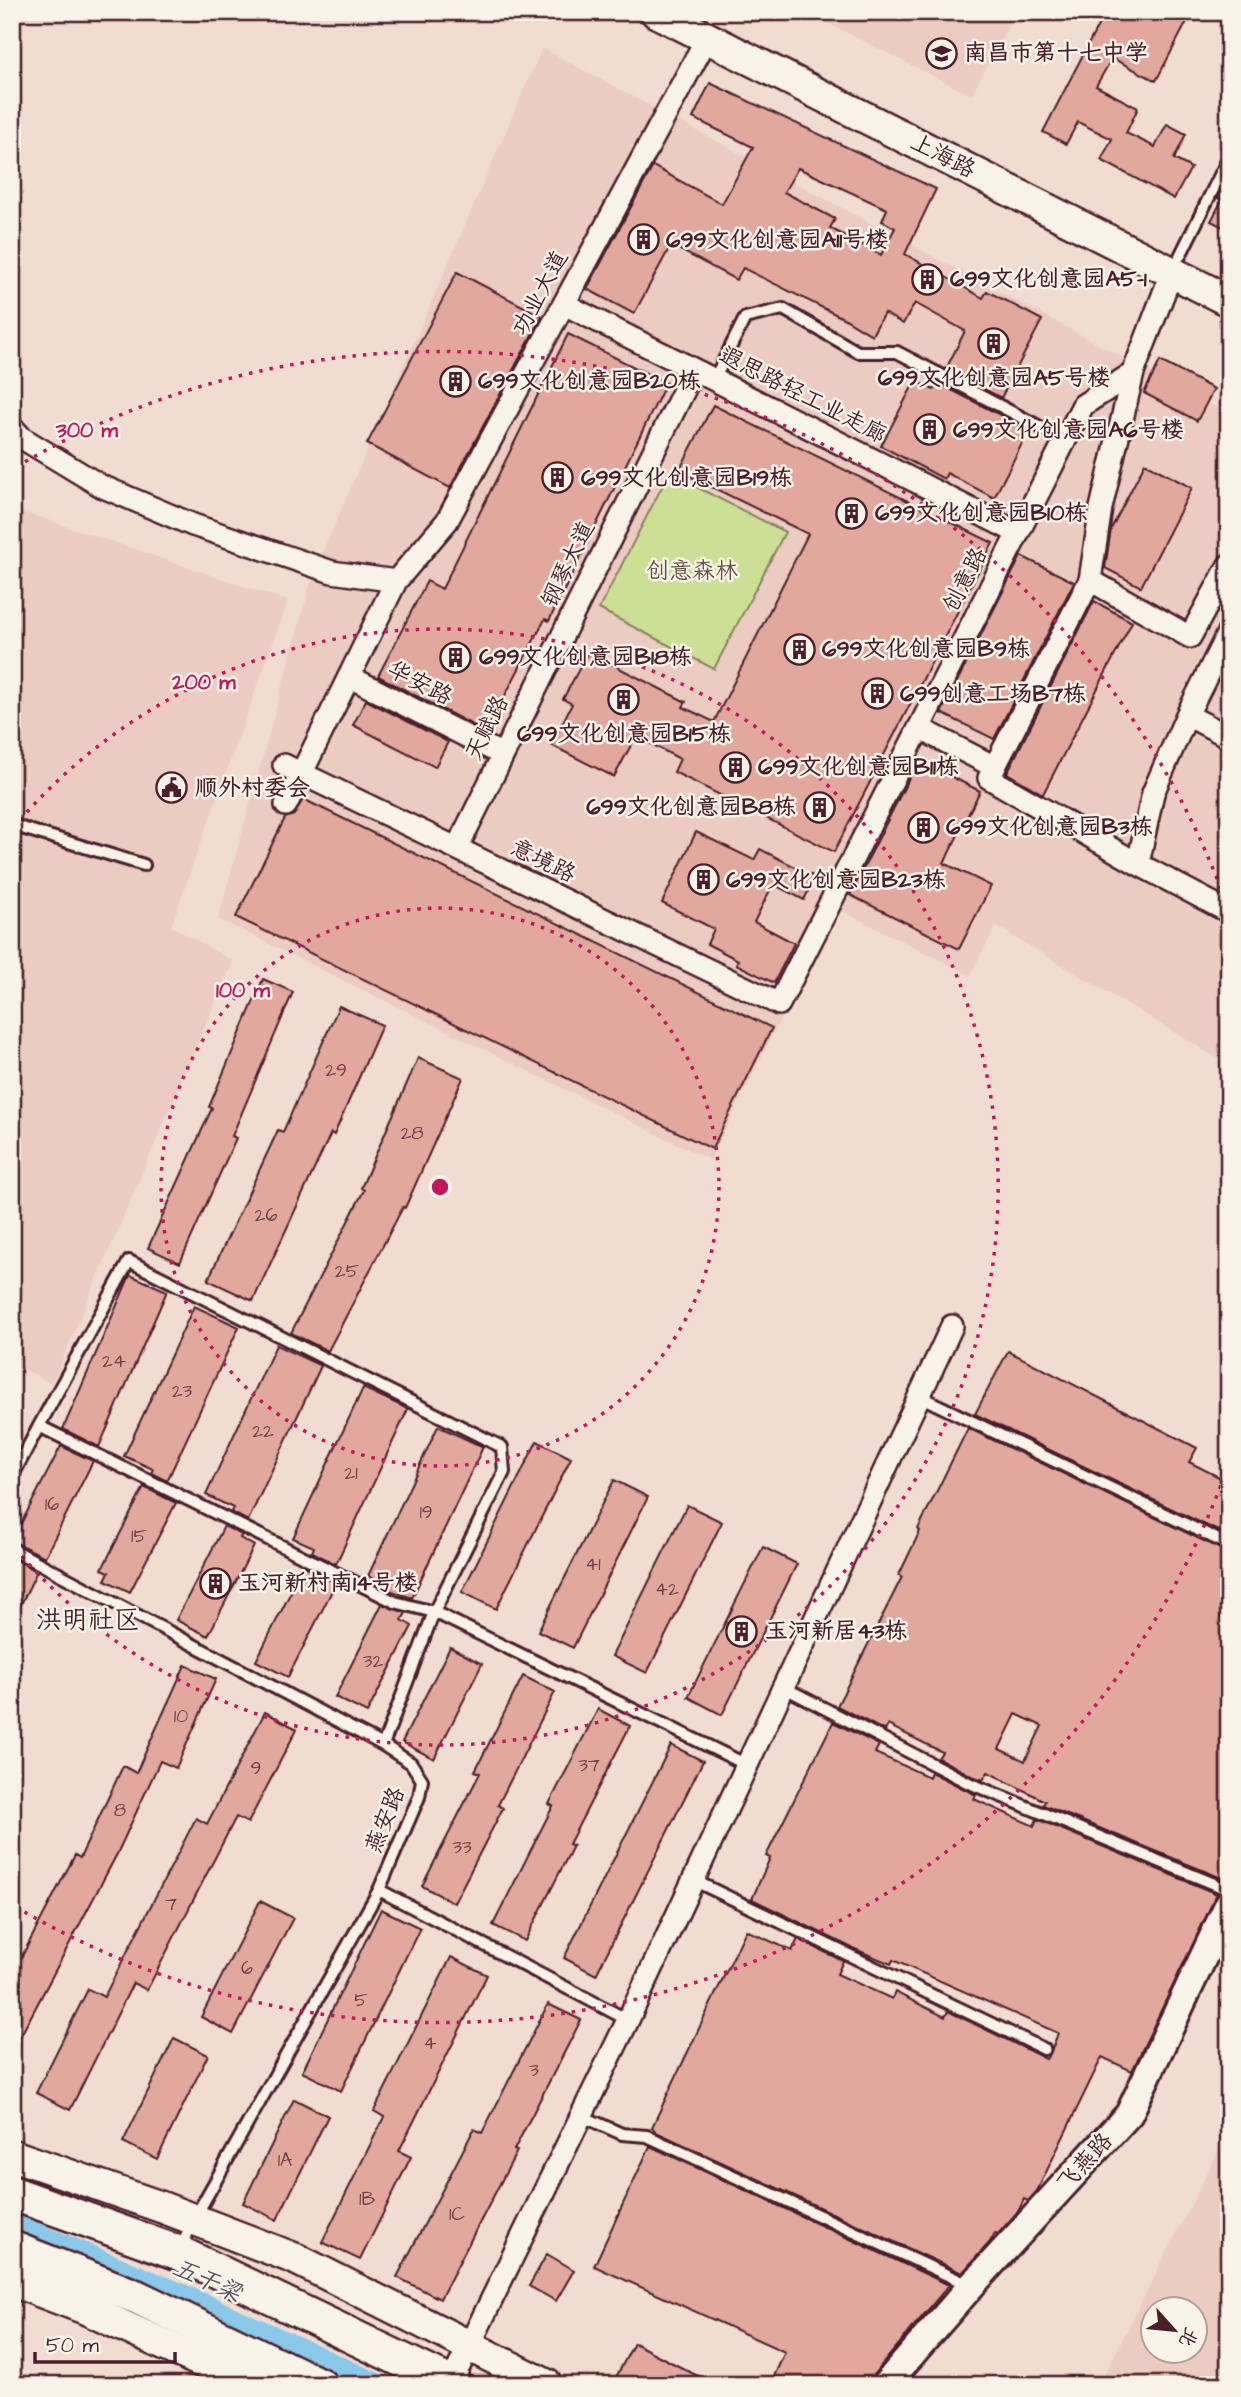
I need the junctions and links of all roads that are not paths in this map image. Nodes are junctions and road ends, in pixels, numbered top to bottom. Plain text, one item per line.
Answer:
1 (656, 12) edge
2 (702, 25) edge
3 (1229, 157) edge
4 (1176, 264) junction
5 (1229, 280) edge
6 (1229, 301) edge
7 (564, 304) junction
8 (694, 370) junction
9 (1133, 373) junction
10 (714, 380) junction
11 (12, 427) edge
12 (1065, 440) junction
13 (1018, 533) junction
14 (1229, 565) edge
15 (1090, 580) junction
16 (396, 581) junction
17 (564, 631) joint
18 (1229, 631) edge
19 (350, 677) junction
20 (1187, 715) junction
21 (919, 728) junction
22 (1229, 737) edge
23 (503, 755) junction
24 (995, 767) junction
25 (293, 769) junction
26 (286, 805) dead end
27 (12, 825) edge
28 (457, 848) junction
29 (1138, 864) junction
30 (144, 865) dead end
31 (1229, 912) edge
32 (779, 1004) joint
33 (952, 1326) dead end
34 (919, 1396) junction
35 (38, 1426) junction
36 (12, 1477) edge
37 (1229, 1545) edge
38 (12, 1549) edge
39 (434, 1612) junction
40 (783, 1687) junction
41 (383, 1745) junction
42 (747, 1765) junction
43 (694, 1880) junction
44 (379, 1890) junction
45 (1229, 1890) edge
46 (1229, 1903) edge
47 (628, 2020) junction
48 (1044, 2049) dead end
49 (582, 2116) junction
50 (15, 2166) edge
51 (12, 2193) edge
52 (194, 2219) junction
53 (12, 2248) edge
54 (179, 2253) junction
55 (12, 2281) edge
56 (971, 2286) junction
57 (469, 2345) junction
58 (452, 2384) edge
59 (252, 2385) edge
60 (320, 2385) edge
61 (547, 2385) edge
62 (885, 2385) edge

1 - 2 main road, 上海路
2 - 4 main road, 上海路
2 - 7 street, 功业大道
3 - 4 lane
4 - 5 main road, 上海路
4 - 6 main road, 上海路
4 - 9 street
7 - 8 street, 遐思路轻工业走廊
7 - 16 street, 功业大道
8 - 10 street, 遐思路轻工业走廊
8 - 17 street, 钢琴大道
9 - 12 street, 创意路
9 - 15 street
10 - 12 lane
10 - 13 street, 遐思路轻工业走廊
11 - 16 street
12 - 13 street, 创意路
13 - 21 street, 创意路
14 - 15 street
15 - 24 street
16 - 19 street, 功业大道
17 - 23 street, 天赋路
18 - 20 street
19 - 23 street, 华安路
19 - 25 street, 功业大道
20 - 22 street
20 - 29 street
21 - 24 street
21 - 32 street, 创意路
23 - 28 street, 天赋路
24 - 29 street
25 - 26 street, 功业大道
25 - 28 street, 意境路
27 - 30 lane
28 - 32 street, 意境路
29 - 31 street
33 - 34 street
34 - 37 lane
34 - 40 street
35 - 36 lane
35 - 39 lane
35 - 39 lane
38 - 41 lane, 燕安路
39 - 41 lane
39 - 42 lane
40 - 42 street
40 - 45 lane
41 - 44 lane, 燕安路
42 - 43 street
43 - 47 street
43 - 48 lane
44 - 47 lane
44 - 52 lane, 燕安路
46 - 56 street, 飞燕路
47 - 49 street
49 - 56 lane
49 - 57 street
50 - 52 main road
51 - 54 main road
52 - 54 lane, 燕安路
52 - 57 main road
53 - 60 main road
54 - 58 main road
55 - 59 main road
56 - 62 street, 飞燕路
57 - 58 street
57 - 61 main road

